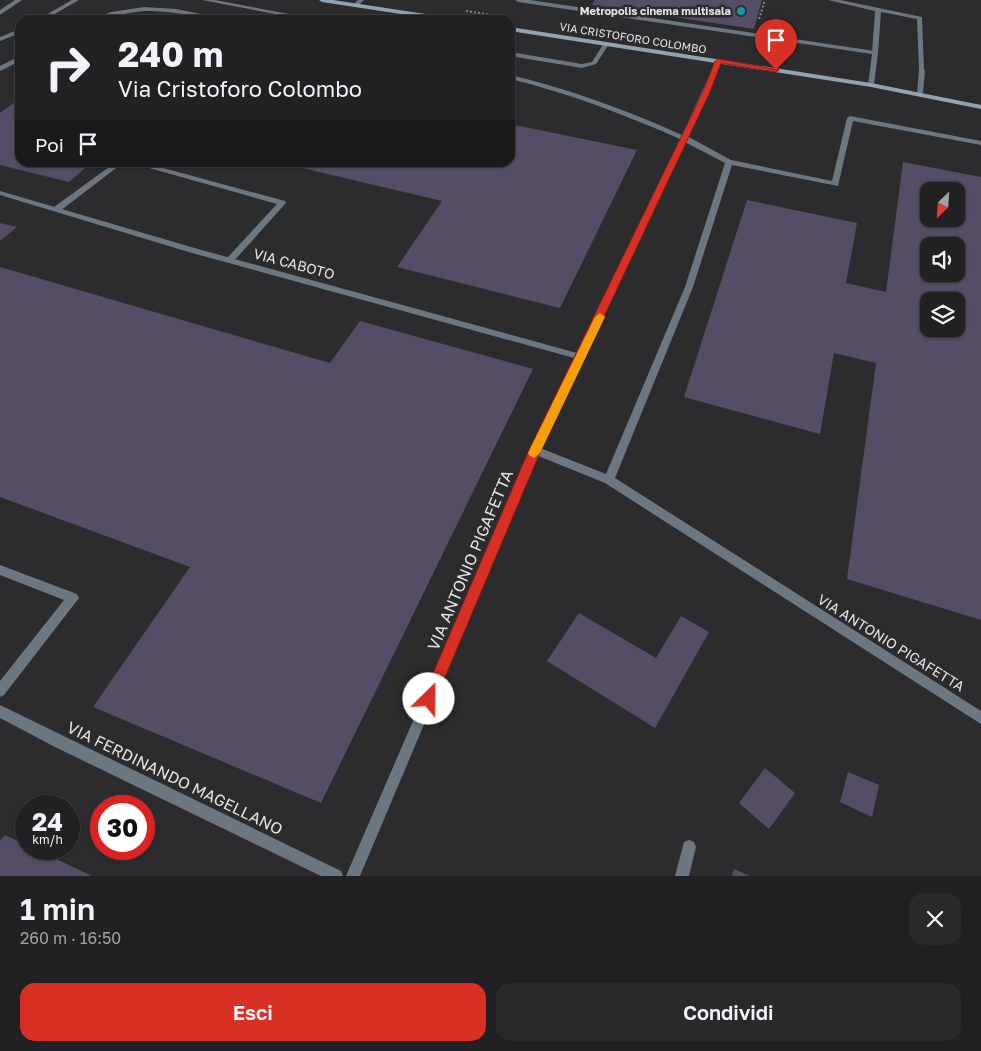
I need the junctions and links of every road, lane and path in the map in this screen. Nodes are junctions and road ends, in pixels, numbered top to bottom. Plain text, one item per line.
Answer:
1 (19, 0) edge
2 (76, 0) edge
3 (205, 0) edge
4 (322, 0) edge
5 (361, 0) edge
6 (518, 0) edge
7 (831, 0) edge
8 (356, 5) junction
9 (878, 10) junction
10 (0, 13) edge
11 (49, 15) edge
12 (110, 15) edge
13 (198, 15) edge
14 (289, 15) edge
15 (420, 15) edge
16 (515, 30) edge
17 (15, 33) edge
18 (0, 39) edge
19 (606, 44) junction
20 (875, 53) junction
21 (515, 55) edge
22 (15, 60) edge
23 (719, 61) junction
24 (0, 68) edge
25 (515, 79) edge
26 (871, 85) junction
27 (920, 93) junction
28 (981, 107) edge
29 (684, 138) junction
30 (981, 143) edge
31 (729, 162) junction
32 (114, 167) edge
33 (149, 167) edge
34 (0, 193) edge
35 (57, 209) junction
36 (230, 260) junction
37 (581, 356) junction
38 (535, 450) junction
39 (609, 480) junction
40 (0, 570) edge
41 (0, 691) edge
42 (0, 710) edge
43 (981, 718) edge
44 (689, 847) dead end
45 (336, 876) edge
46 (353, 876) edge
47 (682, 876) edge

1 - 10 street
2 - 11 street
3 - 14 street
4 - 8 main road
5 - 8 street
6 - 20 street, VIA CRISTOFORO COLOMBO
7 - 9 street
8 - 15 main road
9 - 20 street
9 - 27 street
12 - 13 street
16 - 19 main road, VIA CRISTOFORO COLOMBO
17 - 18 street
19 - 21 street
19 - 23 main road, VIA CRISTOFORO COLOMBO
20 - 26 street
22 - 24 street
23 - 26 main road, VIA CRISTOFORO COLOMBO
23 - 29 street, VIA ANTONIO PIGAFETTA
25 - 29 street
26 - 27 main road, VIA CRISTOFORO COLOMBO
27 - 28 main road, VIA CRISTOFORO COLOMBO
29 - 31 street
29 - 37 street, VIA ANTONIO PIGAFETTA
30 - 31 street
31 - 39 street
32 - 35 street
33 - 36 street
34 - 35 street, VIA CABOTO
35 - 36 street, VIA CABOTO
36 - 37 street, VIA CABOTO
37 - 38 street, VIA ANTONIO PIGAFETTA
38 - 39 street, VIA ANTONIO PIGAFETTA
38 - 46 street, VIA ANTONIO PIGAFETTA
39 - 43 street, VIA ANTONIO PIGAFETTA
40 - 41 street
42 - 45 street, VIA FERDINANDO MAGELLANO
44 - 47 street

